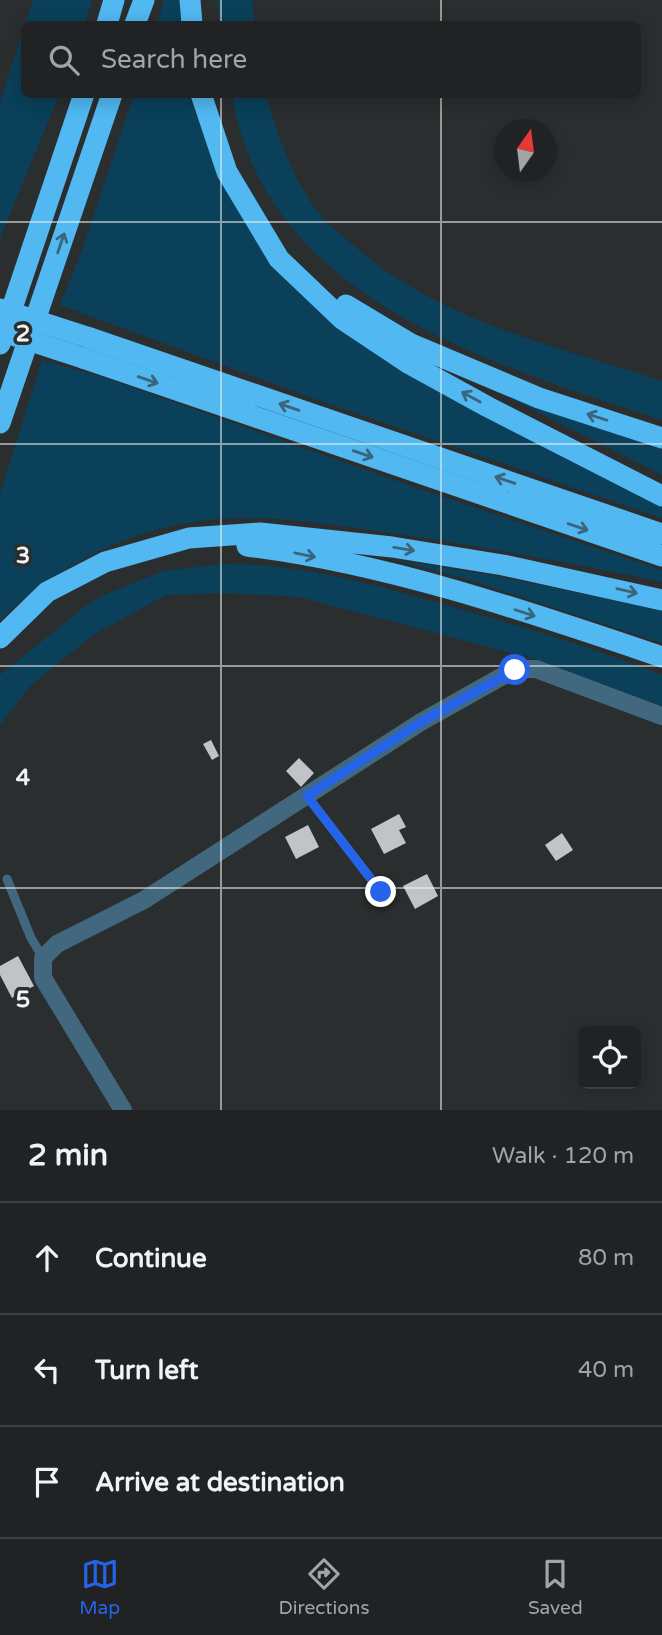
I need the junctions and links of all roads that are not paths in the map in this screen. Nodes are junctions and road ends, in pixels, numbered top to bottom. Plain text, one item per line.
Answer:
1 (114, 0) edge
2 (144, 0) edge
3 (190, 0) edge
4 (108, 21) edge
5 (136, 21) edge
6 (192, 21) edge
7 (83, 98) edge
8 (110, 98) edge
9 (202, 98) edge
10 (279, 259) junction
11 (0, 309) edge
12 (0, 331) edge
13 (0, 344) edge
14 (86, 348) junction
15 (0, 423) edge
16 (662, 438) edge
17 (662, 496) edge
18 (662, 534) edge
19 (189, 538) junction
20 (662, 556) edge
21 (662, 600) edge
22 (0, 638) edge
23 (662, 657) edge
24 (662, 716) edge
25 (307, 796) junction
26 (7, 879) dead end
27 (381, 892) dead end
28 (43, 958) junction
29 (123, 1110) edge

1 - 4 highway
2 - 5 highway
3 - 6 highway
7 - 13 highway
15 -> 8 highway
9 - 10 highway
16 -> 10 highway
17 -> 10 highway
11 - 14 highway, bridge
12 - 14 highway, bridge
18 -> 14 highway
14 -> 20 highway
19 -> 21 highway
19 - 22 highway
19 -> 23 highway
24 - 25 street
25 - 27 lane
25 - 28 street
26 - 28 lane
28 - 29 street

